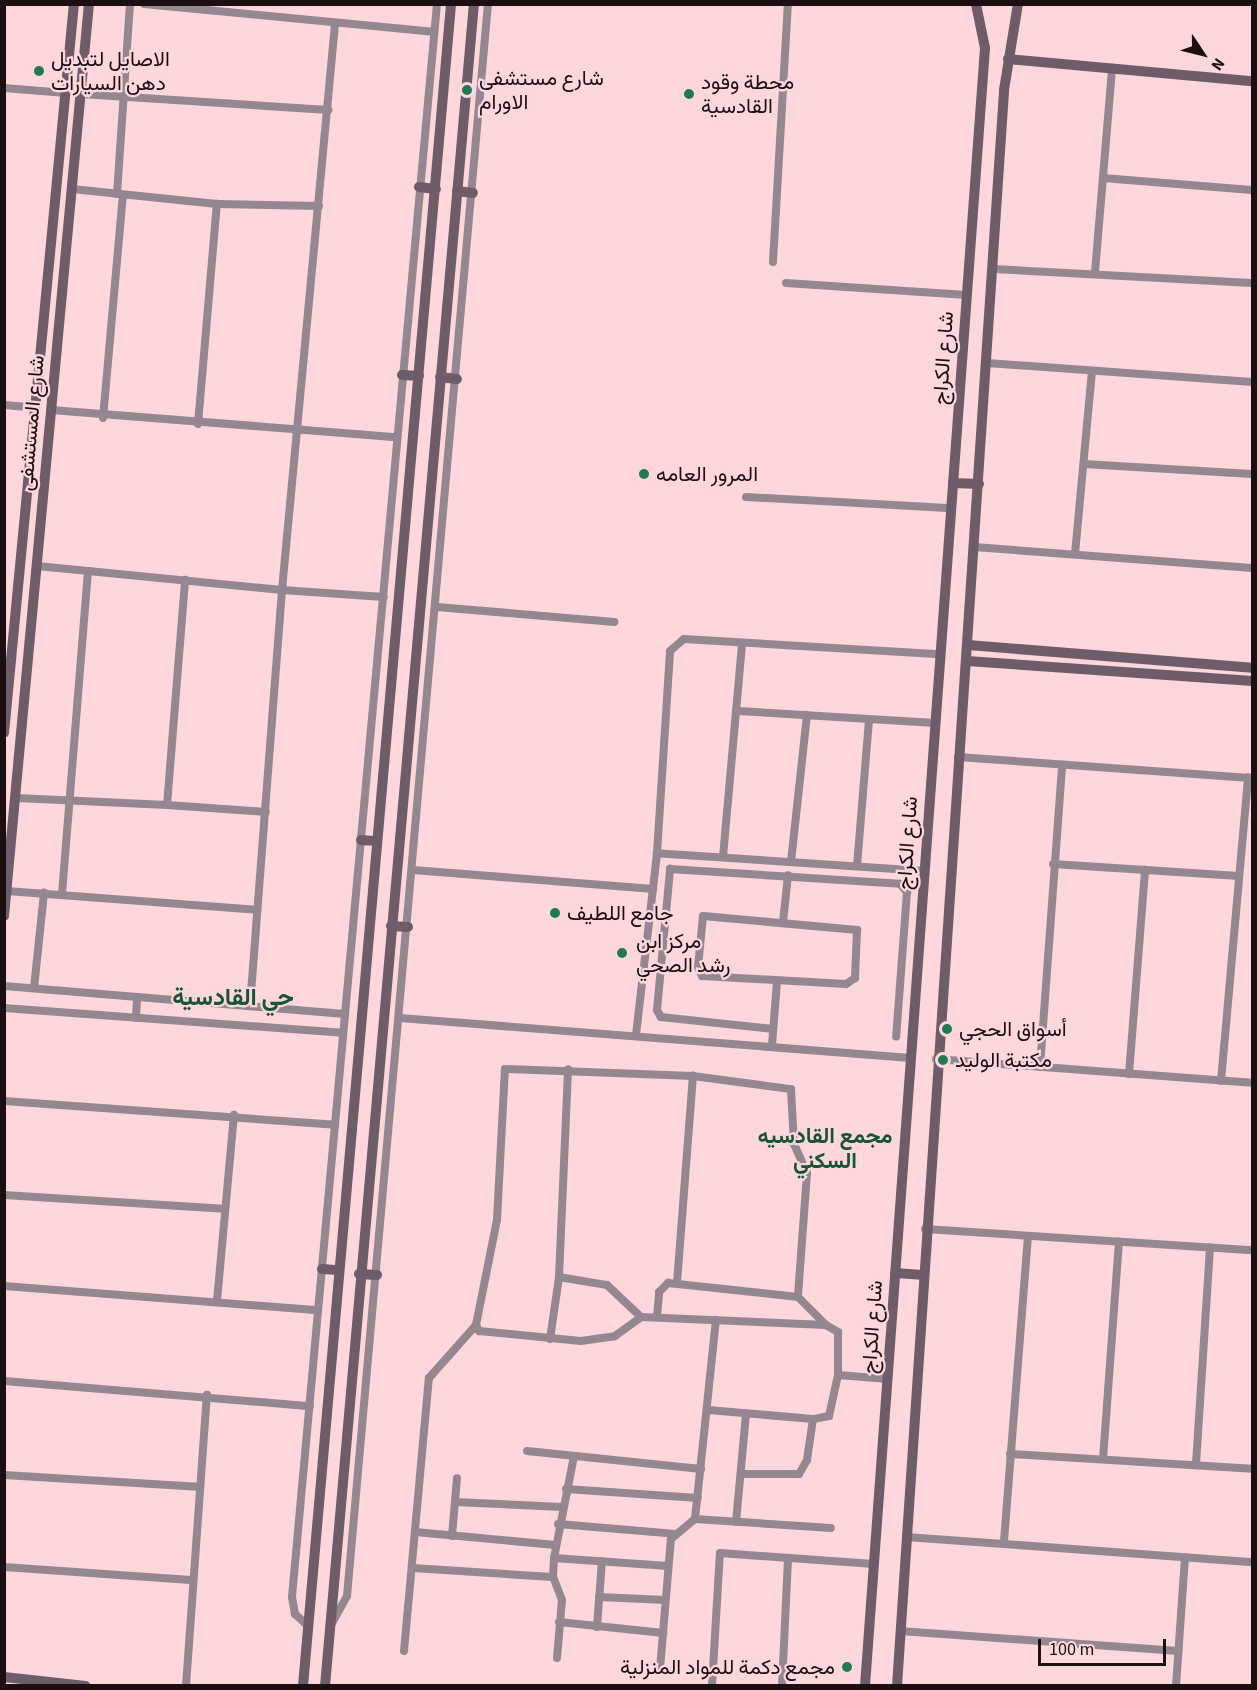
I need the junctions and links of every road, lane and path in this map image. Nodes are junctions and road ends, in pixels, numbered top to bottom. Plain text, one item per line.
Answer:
1 (74, 4) edge
2 (89, 4) edge
3 (130, 4) edge
4 (144, 4) edge
5 (437, 4) edge
6 (451, 4) edge
7 (474, 4) edge
8 (488, 4) edge
9 (788, 4) edge
10 (1017, 5) edge
11 (980, 6) edge
12 (335, 24) junction
13 (433, 32) junction
14 (448, 50) junction
15 (470, 52) junction
16 (69, 54) junction
17 (84, 56) junction
18 (1008, 59) junction
19 (1112, 68) junction
20 (1252, 81) edge
21 (4, 88) edge
22 (66, 93) junction
23 (81, 94) junction
24 (126, 97) junction
25 (328, 110) junction
26 (1103, 178) junction
27 (419, 187) junction
28 (72, 189) junction
29 (436, 189) junction
30 (1252, 190) edge
31 (457, 191) junction
32 (473, 193) junction
33 (120, 194) junction
34 (217, 204) junction
35 (319, 206) junction
36 (773, 262) dead end
37 (994, 269) junction
38 (1095, 272) junction
39 (786, 283) dead end
40 (1252, 283) edge
41 (967, 295) junction
42 (46, 306) junction
43 (61, 307) junction
44 (987, 363) junction
45 (1092, 371) junction
46 (402, 375) junction
47 (419, 376) junction
48 (440, 377) junction
49 (457, 379) junction
50 (1252, 382) edge
51 (4, 405) edge
52 (36, 408) junction
53 (51, 410) junction
54 (103, 418) junction
55 (198, 424) junction
56 (293, 429) junction
57 (396, 436) junction
58 (1084, 464) junction
59 (1252, 474) edge
60 (953, 483) junction
61 (979, 484) junction
62 (746, 497) dead end
63 (952, 508) junction
64 (404, 547) junction
65 (974, 547) junction
66 (424, 549) junction
67 (1075, 554) junction
68 (37, 566) junction
69 (1252, 568) edge
70 (88, 571) junction
71 (185, 580) junction
72 (282, 590) junction
73 (384, 597) junction
74 (437, 607) junction
75 (614, 622) dead end
76 (742, 644) junction
77 (968, 645) junction
78 (940, 654) junction
79 (967, 661) junction
80 (1189, 664) junction
81 (1252, 668) edge
82 (1188, 676) junction
83 (1252, 681) edge
84 (738, 711) junction
85 (807, 715) junction
86 (869, 719) junction
87 (936, 723) junction
88 (5, 725) edge
89 (22, 727) junction
90 (4, 733) edge
91 (958, 758) junction
92 (1062, 765) junction
93 (1250, 778) edge
94 (17, 798) junction
95 (68, 800) junction
96 (167, 805) junction
97 (266, 812) junction
98 (361, 840) junction
99 (377, 841) junction
100 (657, 853) junction
101 (723, 857) junction
102 (791, 862) junction
103 (1053, 864) junction
104 (857, 866) junction
105 (413, 870) junction
106 (1145, 870) junction
107 (925, 871) junction
108 (788, 875) junction
109 (1239, 876) junction
110 (653, 889) junction
111 (7, 891) junction
112 (44, 893) junction
113 (62, 894) junction
114 (257, 910) junction
115 (4, 916) edge
116 (783, 922) junction
117 (391, 926) junction
118 (408, 927) junction
119 (777, 981) junction
120 (4, 986) edge
121 (34, 988) junction
122 (137, 997) junction
123 (250, 1006) junction
124 (4, 1008) edge
125 (345, 1014) junction
126 (136, 1018) junction
127 (400, 1018) junction
128 (773, 1029) junction
129 (342, 1033) junction
130 (636, 1035) junction
131 (896, 1037) dead end
132 (772, 1045) junction
133 (910, 1058) junction
134 (935, 1059) junction
135 (1040, 1067) junction
136 (568, 1069) junction
137 (1130, 1074) junction
138 (693, 1076) junction
139 (1221, 1081) junction
140 (1252, 1083) edge
141 (355, 1085) junction
142 (376, 1087) junction
143 (4, 1101) edge
144 (234, 1115) junction
145 (334, 1125) junction
146 (4, 1195) edge
147 (224, 1209) junction
148 (925, 1229) junction
149 (1028, 1236) junction
150 (1119, 1242) junction
151 (1209, 1247) junction
152 (1252, 1250) edge
153 (322, 1269) junction
154 (338, 1270) junction
155 (895, 1273) junction
156 (359, 1274) junction
157 (376, 1275) junction
158 (922, 1275) junction
159 (559, 1277) junction
160 (677, 1283) junction
161 (4, 1286) edge
162 (798, 1297) junction
163 (217, 1301) junction
164 (318, 1310) junction
165 (641, 1317) junction
166 (657, 1317) junction
167 (716, 1320) junction
168 (476, 1325) junction
169 (826, 1325) junction
170 (550, 1339) junction
171 (838, 1375) junction
172 (888, 1379) junction
173 (4, 1381) edge
174 (207, 1395) junction
175 (309, 1406) junction
176 (708, 1410) junction
177 (747, 1414) junction
178 (813, 1419) junction
179 (527, 1451) dead end
180 (1010, 1454) junction
181 (574, 1456) junction
182 (1103, 1459) junction
183 (1196, 1464) junction
184 (701, 1469) junction
185 (1252, 1469) edge
186 (741, 1474) junction
187 (4, 1475) edge
188 (457, 1478) dead end
189 (198, 1487) junction
190 (566, 1490) junction
191 (698, 1498) junction
192 (455, 1502) junction
193 (562, 1507) junction
194 (695, 1519) junction
195 (736, 1521) junction
196 (558, 1524) junction
197 (831, 1527) dead end
198 (317, 1531) junction
199 (415, 1532) junction
200 (336, 1533) junction
201 (676, 1534) junction
202 (452, 1536) junction
203 (906, 1537) junction
204 (1004, 1544) junction
205 (555, 1545) junction
206 (1185, 1557) junction
207 (554, 1558) junction
208 (788, 1558) junction
209 (602, 1561) junction
210 (1252, 1562) edge
211 (874, 1564) junction
212 (668, 1566) junction
213 (4, 1567) edge
214 (413, 1568) junction
215 (553, 1576) junction
216 (191, 1580) junction
217 (599, 1597) junction
218 (665, 1600) junction
219 (560, 1622) junction
220 (308, 1626) junction
221 (597, 1627) junction
222 (327, 1628) junction
223 (900, 1631) junction
224 (663, 1633) junction
225 (1178, 1651) junction
226 (404, 1652) dead end
227 (557, 1659) dead end
228 (660, 1669) dead end
229 (4, 1677) edge
230 (87, 1686) edge
231 (186, 1686) edge
232 (303, 1686) edge
233 (325, 1686) edge
234 (712, 1686) edge
235 (782, 1686) edge
236 (865, 1686) edge
237 (897, 1686) edge
238 (1176, 1686) edge

1 - 16 street, شارع المستشفى
2 - 17 street, شارع المستشفى
3 - 24 street
4 - 12 street
5 - 13 street
6 - 14 street
7 - 15 street
8 - 32 street
9 - 36 street
10 - 18 street
11 - 41 street, شارع الكراج
12 - 13 street
12 - 25 street
13 - 27 street
14 - 15 street
14 - 29 street
15 - 31 street
16 - 17 street
16 - 22 street, شارع المستشفى
17 - 23 street, شارع المستشفى
18 - 19 street
18 - 37 street
19 - 20 street
19 - 26 street
21 - 22 street
22 - 42 street, شارع المستشفى
23 - 24 street
23 - 28 street, شارع المستشفى
24 - 25 street
24 - 33 street
25 - 35 street
26 - 30 street
26 - 38 street
27 - 29 street
27 - 46 street
28 - 33 street
28 - 43 street, شارع المستشفى
29 - 47 street
31 - 32 street
31 - 48 street
32 - 49 street
33 - 34 street
33 - 54 street
34 - 35 street
34 - 55 street
35 - 56 street
37 - 38 street
37 - 44 street
38 - 40 street
39 - 41 street
41 - 60 street, شارع الكراج
42 - 43 street
42 - 52 street, شارع المستشفى
43 - 53 street, شارع المستشفى
44 - 45 street
44 - 61 street
45 - 50 street
45 - 58 street
46 - 47 street
46 - 57 street
47 - 64 street
48 - 49 street
48 - 66 street
49 - 74 street
51 - 52 street
52 - 88 street, شارع المستشفى
53 - 54 street
53 - 68 street, شارع المستشفى
54 - 55 street
55 - 56 street
56 - 57 street
56 - 72 street
57 - 73 street
58 - 59 street
58 - 67 street
60 - 61 street
60 - 63 street, شارع الكراج
61 - 65 street
62 - 63 street
63 - 78 street, شارع الكراج
64 - 66 street
64 - 99 street
65 - 67 street
65 - 77 street
66 - 117 street
67 - 69 street
68 - 70 street
68 - 89 street, شارع المستشفى
70 - 71 street
70 - 95 street
71 - 72 street
71 - 96 street
72 - 73 street
72 - 97 street
73 - 98 street
74 - 75 street
74 - 105 street
76 - 78 street
76 - 84 street
76 - 100 street
77 - 79 street
77 - 80 street
78 - 87 street, شارع الكراج
79 - 82 street
79 - 91 street
80 - 81 street
80 - 82 street
82 - 83 street
84 - 85 street
84 - 101 street
85 - 86 street
85 - 102 street
86 - 87 street
86 - 104 street
87 - 107 street, شارع الكراج
88 - 89 street
88 - 90 street, شارع المستشفى
89 - 94 street, شارع المستشفى
91 - 92 street
91 - 134 street
92 - 93 street
92 - 103 street
93 - 109 street
94 - 95 street
94 - 111 street, شارع المستشفى
95 - 96 street
95 - 113 street
96 - 97 street
97 - 114 street
98 - 99 street
98 - 125 street
99 - 141 street
100 - 101 street
100 - 110 street
101 - 102 street
102 - 104 street
103 - 106 street
103 - 135 street
104 - 107 street
105 - 110 street
105 - 118 street
106 - 109 street
106 - 137 street
107 - 133 street, شارع الكراج
108 - 116 street
108 - 128 street
108 - 131 street
109 - 139 street
110 - 130 street
111 - 112 street
111 - 115 street, شارع المستشفى
112 - 113 street
112 - 121 street
113 - 114 street
114 - 123 street
116 - 119 street
116 - 119 street
117 - 118 street
117 - 142 street
118 - 127 street
119 - 128 street
120 - 121 street
121 - 122 street
122 - 123 street
122 - 126 street
123 - 125 street
124 - 126 street
125 - 129 street
126 - 129 street
127 - 130 street
127 - 157 street
128 - 132 street
129 - 145 street
130 - 132 street
132 - 133 street
133 - 155 street, شارع الكراج
134 - 135 street
134 - 148 street
135 - 137 street
136 - 138 street
136 - 159 street
136 - 168 street
137 - 139 street
138 - 160 street
138 - 162 street
139 - 140 street
141 - 142 street
141 - 154 street
142 - 156 street
143 - 144 street
144 - 145 street
144 - 147 street
145 - 153 street
146 - 147 street
147 - 163 street
148 - 149 street
148 - 158 street
149 - 150 street
149 - 180 street
150 - 151 street
150 - 182 street
151 - 152 street
151 - 183 street
153 - 154 street
153 - 164 street
154 - 198 street
155 - 158 street
155 - 172 street, شارع الكراج
156 - 157 street
156 - 200 street
157 - 222 street
158 - 203 street
159 - 165 street
159 - 170 street
160 - 162 street
160 - 166 street
161 - 163 street
162 - 169 street
163 - 164 street
164 - 175 street
165 - 166 street
165 - 170 street
166 - 167 street
167 - 169 street
167 - 176 street
168 - 170 street
168 - 199 street
169 - 171 street
171 - 172 street
171 - 178 street
172 - 211 street, شارع الكراج
173 - 174 street
174 - 175 street
174 - 189 street
175 - 220 street
176 - 177 street
176 - 184 street
177 - 178 street
177 - 186 street
178 - 186 street
179 - 181 street
180 - 182 street
180 - 204 street
181 - 184 street
181 - 190 street
182 - 183 street
183 - 185 street
184 - 191 street
186 - 195 street
187 - 189 street
188 - 192 street
189 - 216 street
190 - 191 street
190 - 193 street
191 - 194 street
192 - 193 street
192 - 202 street
193 - 196 street
194 - 195 street
194 - 201 street
195 - 197 street
196 - 201 street
196 - 205 street
198 - 200 street
198 - 220 street
199 - 202 street
199 - 214 street
200 - 222 street
201 - 212 street
202 - 205 street
203 - 204 street
203 - 223 street
204 - 206 street
205 - 207 street
206 - 210 street
206 - 225 street
207 - 209 street
207 - 215 street
208 - 211 street
208 - 234 street
208 - 235 street
209 - 212 street
209 - 217 street
211 - 236 street, شارع الكراج
212 - 218 street
213 - 216 street
214 - 215 street
214 - 226 street
215 - 219 street
216 - 231 street
217 - 218 street
217 - 221 street
218 - 224 street
219 - 221 street
219 - 227 street
220 - 232 street
221 - 224 street
222 - 233 street
223 - 225 street
223 - 237 street
224 - 228 street
225 - 238 street
229 - 230 street

